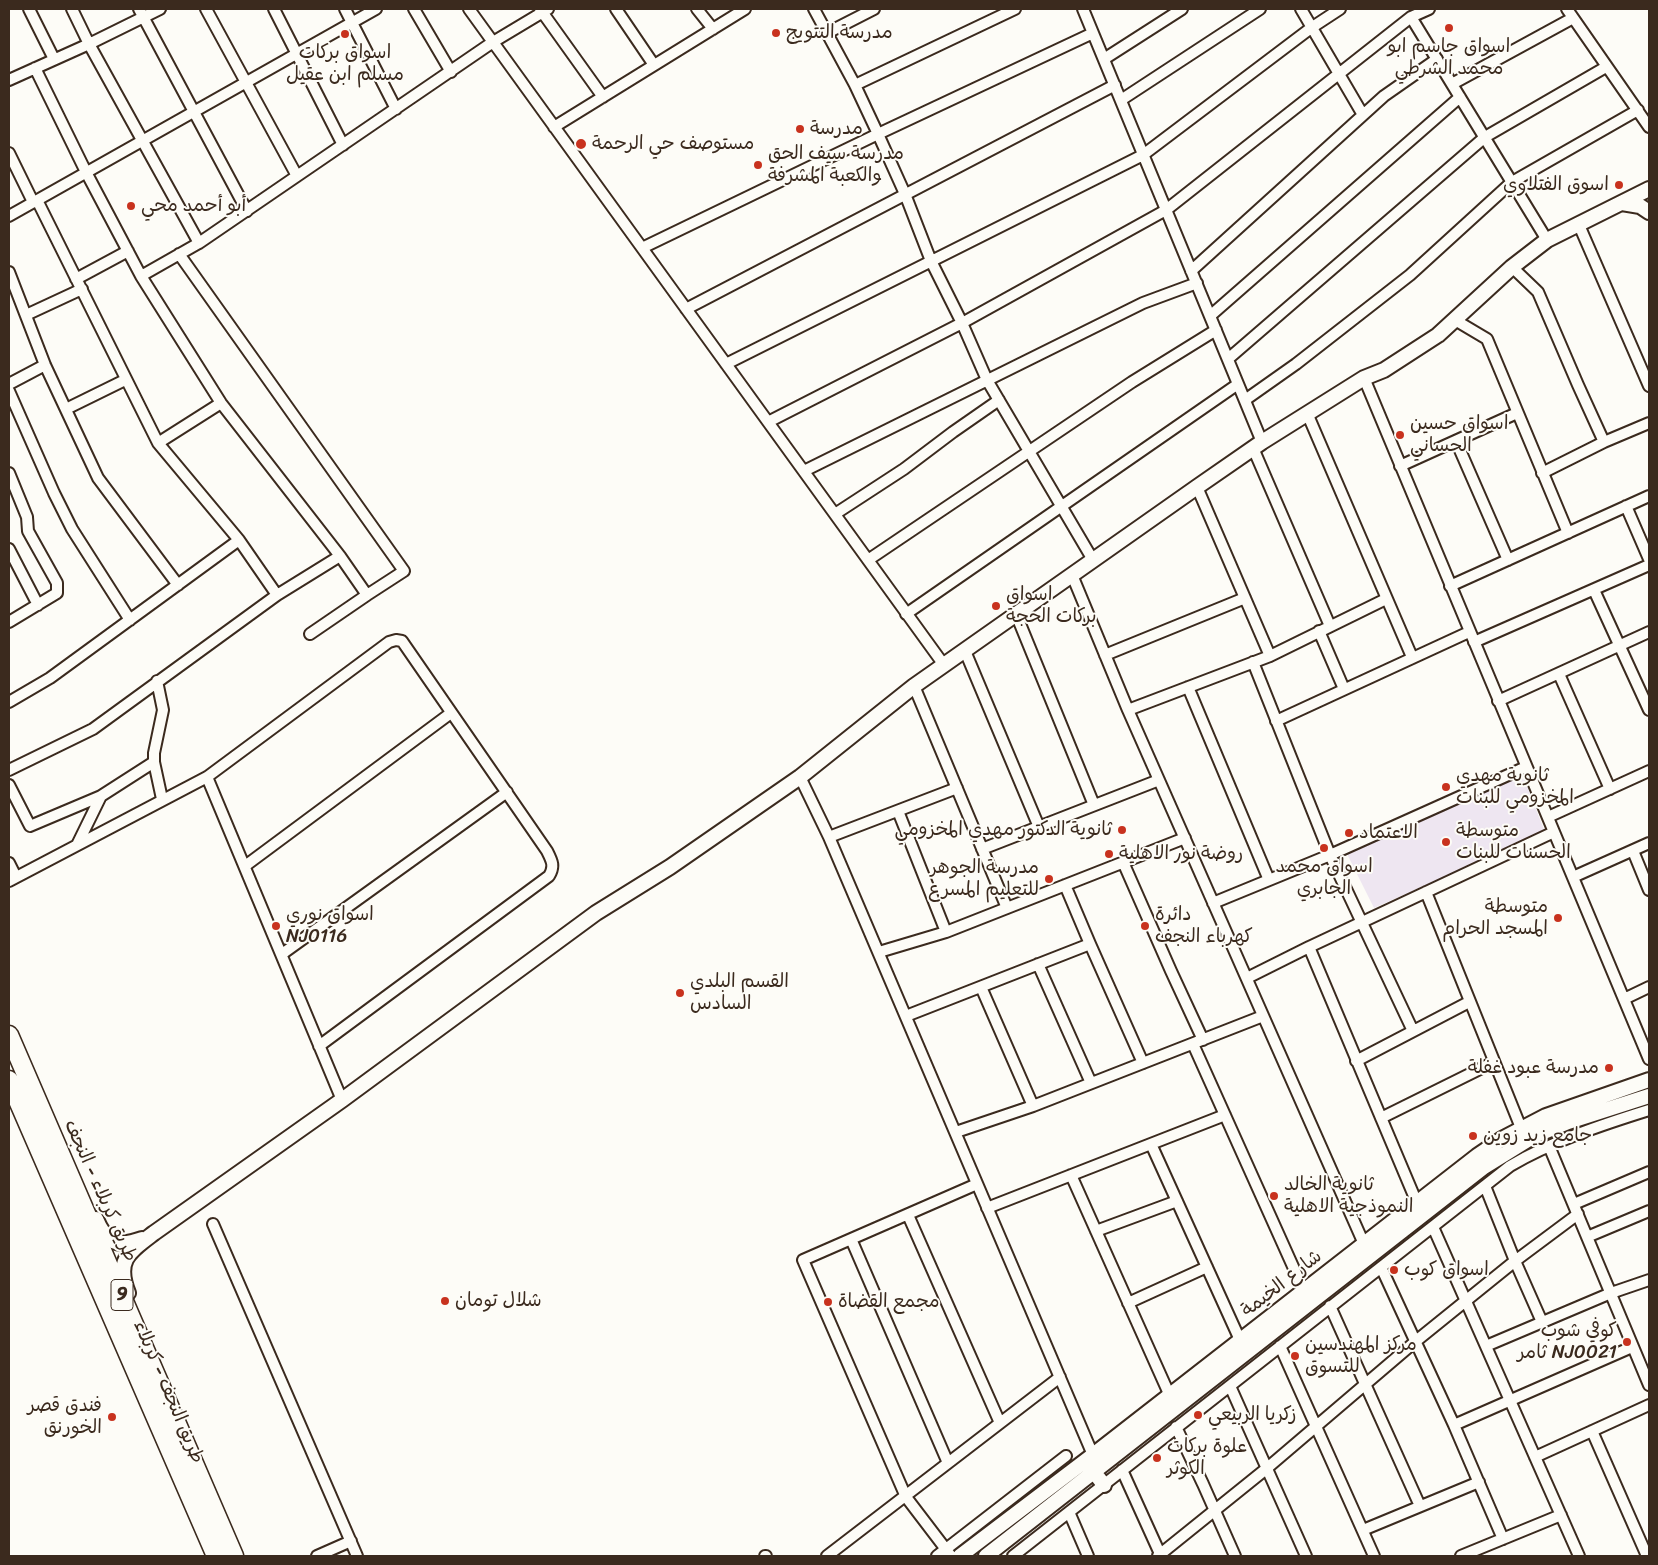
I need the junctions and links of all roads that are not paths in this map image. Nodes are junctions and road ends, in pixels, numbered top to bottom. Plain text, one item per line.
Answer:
1 (29, 9) edge
2 (72, 9) edge
3 (160, 9) edge
4 (206, 9) edge
5 (274, 9) edge
6 (345, 9) edge
7 (376, 9) edge
8 (414, 9) edge
9 (469, 9) edge
10 (616, 9) edge
11 (697, 9) edge
12 (745, 9) edge
13 (814, 9) edge
14 (874, 9) edge
15 (1015, 9) edge
16 (1083, 9) edge
17 (1182, 9) edge
18 (1260, 9) edge
19 (1301, 9) edge
20 (1340, 9) edge
21 (1429, 9) edge
22 (1567, 9) edge
23 (543, 10) edge
24 (141, 13) edge
25 (1412, 17) junction
26 (1573, 18) junction
27 (352, 22) junction
28 (1312, 28) junction
29 (713, 29) junction
30 (827, 33) junction
31 (1093, 34) junction
32 (493, 42) junction
33 (89, 44) junction
34 (296, 53) junction
35 (54, 59) junction
36 (1104, 59) junction
37 (1437, 59) junction
38 (654, 65) junction
39 (1606, 67) junction
40 (35, 68) junction
41 (451, 72) junction
42 (1338, 75) junction
43 (9, 80) edge
44 (246, 82) junction
45 (1452, 84) junction
46 (855, 85) junction
47 (1115, 86) junction
48 (603, 97) junction
49 (1460, 97) junction
50 (1121, 100) junction
51 (396, 109) junction
52 (1638, 110) junction
53 (194, 111) junction
54 (1363, 115) junction
55 (554, 126) junction
56 (1649, 127) edge
57 (878, 134) junction
58 (1485, 137) junction
59 (142, 140) junction
60 (343, 145) junction
61 (9, 153) edge
62 (1143, 155) junction
63 (86, 172) junction
64 (297, 176) junction
65 (1512, 182) junction
66 (1649, 189) edge
67 (905, 194) junction
68 (35, 201) junction
69 (1622, 203) junction
70 (247, 210) junction
71 (1166, 210) junction
72 (1649, 212) edge
73 (9, 216) edge
74 (1579, 225) junction
75 (1547, 240) junction
76 (199, 243) junction
77 (642, 248) junction
78 (128, 251) junction
79 (179, 254) junction
80 (931, 261) junction
81 (1512, 267) junction
82 (1191, 271) junction
83 (9, 272) edge
84 (141, 276) junction
85 (76, 279) junction
86 (1197, 283) junction
87 (82, 289) junction
88 (686, 309) junction
89 (26, 315) junction
90 (1210, 316) junction
91 (1454, 320) junction
92 (962, 324) junction
93 (1216, 330) junction
94 (1228, 359) junction
95 (726, 364) junction
96 (45, 365) junction
97 (1364, 378) junction
98 (125, 380) junction
99 (987, 380) junction
100 (9, 384) edge
101 (1238, 384) junction
102 (1649, 386) edge
103 (9, 391) edge
104 (999, 400) junction
105 (1245, 400) junction
106 (221, 403) junction
107 (66, 410) junction
108 (1307, 413) junction
109 (1517, 413) junction
110 (768, 422) junction
111 (1649, 423) edge
112 (1456, 441) junction
113 (1604, 442) junction
114 (158, 443) junction
115 (1257, 445) junction
116 (1029, 451) junction
117 (1400, 466) junction
118 (804, 471) junction
119 (9, 473) edge
120 (1542, 473) junction
121 (1197, 487) junction
122 (1649, 496) edge
123 (1061, 506) junction
124 (1626, 506) junction
125 (835, 514) junction
126 (1568, 533) junction
127 (239, 540) junction
128 (9, 549) edge
129 (340, 556) junction
130 (1649, 559) edge
131 (868, 560) junction
132 (1093, 560) junction
133 (1508, 560) junction
134 (1649, 565) edge
135 (1072, 575) junction
136 (178, 584) junction
137 (1450, 586) junction
138 (1594, 590) junction
139 (277, 595) junction
140 (367, 595) junction
141 (1245, 598) junction
142 (1386, 599) junction
143 (38, 605) junction
144 (906, 614) junction
145 (1016, 614) junction
146 (130, 620) junction
147 (9, 622) edge
148 (1330, 626) junction
149 (1319, 631) junction
150 (1469, 632) junction
151 (1649, 632) edge
152 (310, 634) dead end
153 (1474, 642) junction
154 (1621, 646) junction
155 (964, 651) junction
156 (1105, 655) junction
157 (1270, 656) junction
158 (1412, 657) junction
159 (1253, 662) junction
160 (944, 665) junction
161 (1558, 674) junction
162 (157, 681) junction
163 (914, 686) junction
164 (1188, 687) junction
165 (1344, 689) junction
166 (1498, 701) junction
167 (9, 702) edge
168 (1128, 710) junction
169 (1649, 710) edge
170 (451, 713) junction
171 (1276, 720) junction
172 (154, 762) junction
173 (1526, 767) junction
174 (9, 770) edge
175 (1649, 771) edge
176 (207, 776) junction
177 (800, 778) junction
178 (1159, 780) junction
179 (9, 785) edge
180 (957, 788) junction
181 (1610, 789) junction
182 (507, 792) junction
183 (101, 796) junction
184 (162, 799) junction
185 (1094, 806) junction
186 (898, 811) junction
187 (1548, 817) junction
188 (1039, 827) junction
189 (1554, 832) junction
190 (829, 837) junction
191 (1185, 838) junction
192 (1649, 843) edge
193 (77, 845) junction
194 (982, 849) junction
195 (1633, 851) junction
196 (1330, 854) junction
197 (1123, 862) junction
198 (9, 863) edge
199 (245, 866) junction
200 (1573, 877) junction
201 (12, 879) edge
202 (1269, 880) junction
203 (1065, 885) junction
204 (1649, 890) edge
205 (1426, 892) junction
206 (1213, 903) junction
207 (1007, 908) junction
208 (1363, 922) junction
209 (946, 932) junction
210 (1090, 944) junction
211 (1308, 947) junction
212 (879, 952) junction
213 (282, 954) junction
214 (1038, 964) junction
215 (1247, 978) junction
216 (982, 986) junction
217 (1649, 987) edge
218 (1624, 1000) junction
219 (1469, 1002) junction
220 (906, 1016) junction
221 (1263, 1016) junction
222 (1413, 1032) junction
223 (9, 1035) edge
224 (1203, 1040) junction
225 (1193, 1044) junction
226 (319, 1046) junction
227 (1649, 1058) edge
228 (1356, 1061) junction
229 (1494, 1062) junction
230 (1144, 1063) junction
231 (9, 1080) edge
232 (1649, 1080) edge
233 (1091, 1083) junction
234 (1649, 1096) edge
235 (342, 1100) junction
236 (1033, 1106) junction
237 (1649, 1110) edge
238 (1619, 1113) junction
239 (1225, 1115) junction
240 (1381, 1118) junction
241 (48, 1126) junction
242 (1521, 1128) junction
243 (956, 1132) junction
244 (1151, 1144) junction
245 (1549, 1146) junction
246 (1649, 1172) edge
247 (1071, 1175) junction
248 (977, 1184) junction
249 (1485, 1186) junction
250 (1177, 1201) junction
251 (1417, 1203) junction
252 (987, 1208) junction
253 (1576, 1209) junction
254 (1649, 1211) edge
255 (908, 1215) junction
256 (213, 1224) dead end
257 (1433, 1227) junction
258 (1096, 1231) junction
259 (154, 1234) junction
260 (1587, 1237) junction
261 (851, 1240) junction
262 (1364, 1244) junction
263 (1515, 1261) junction
264 (1382, 1266) junction
265 (1207, 1267) junction
266 (1649, 1280) edge
267 (1304, 1291) junction
268 (1611, 1293) junction
269 (1466, 1301) junction
270 (1128, 1303) junction
271 (1330, 1306) junction
272 (1542, 1322) junction
273 (1240, 1340) junction
274 (1416, 1341) junction
275 (1280, 1346) junction
276 (1486, 1346) junction
277 (1632, 1347) junction
278 (1227, 1351) junction
279 (1060, 1377) junction
280 (1216, 1377) junction
281 (1366, 1385) junction
282 (1649, 1385) edge
283 (1230, 1386) junction
284 (1173, 1393) junction
285 (168, 1400) junction
286 (1510, 1401) junction
287 (1649, 1405) edge
288 (1168, 1414) junction
289 (1000, 1423) junction
290 (1454, 1425) junction
291 (1316, 1426) junction
292 (1176, 1427) junction
293 (1592, 1431) junction
294 (1093, 1455) junction
295 (1066, 1456) dead end
296 (1535, 1457) junction
297 (948, 1463) junction
298 (1122, 1470) junction
299 (1266, 1470) junction
300 (1094, 1472) junction
301 (1479, 1482) junction
302 (1104, 1484) junction
303 (906, 1496) junction
304 (1420, 1506) junction
305 (1214, 1510) junction
306 (1069, 1512) junction
307 (1561, 1515) junction
308 (1363, 1530) junction
309 (1503, 1539) junction
310 (351, 1541) junction
311 (1027, 1545) junction
312 (944, 1554) edge
313 (1371, 1555) edge
314 (216, 1556) edge
315 (234, 1556) edge
316 (317, 1556) edge
317 (357, 1556) edge
318 (827, 1556) edge
319 (960, 1556) edge
320 (986, 1556) edge
321 (1013, 1556) edge
322 (1032, 1556) edge
323 (1088, 1556) edge
324 (1159, 1556) edge
325 (1235, 1556) edge
326 (1306, 1556) edge
327 (1461, 1556) edge
328 (1579, 1556) edge
329 (1647, 1556) edge

1 - 35 street
2 - 33 street
3 - 24 street
4 - 44 street
5 - 34 street
6 - 27 street
7 - 27 street
8 - 41 street
9 - 32 street
10 - 38 street
11 - 29 street
12 - 29 street
13 - 30 street
14 - 30 street
15 - 46 street
16 - 31 street
17 - 36 street
18 - 50 street
19 - 28 street
20 - 28 street
21 - 25 street
22 - 26 street
23 - 32 street
23 - 48 street
24 - 33 street
24 - 53 street
25 - 37 street
25 - 42 street
26 - 39 street
26 - 45 street
27 - 34 street
27 - 51 street
28 - 42 street
28 - 62 street
29 - 38 street
30 - 46 street
31 - 36 street
31 - 57 street
32 - 41 street
32 - 55 street
33 - 35 street
33 - 59 street
34 - 44 street
34 - 60 street
35 - 40 street
36 - 47 street
37 - 45 street
37 - 54 street
38 - 48 street
39 - 52 street
39 - 58 street
40 - 43 street
40 - 63 street
41 - 51 street
42 - 54 street
42 - 71 street
44 - 53 street
44 - 64 street
45 - 49 street
46 - 57 street
47 - 50 street
47 - 67 street
48 - 55 street
49 - 58 street
49 - 90 street
50 - 62 street
51 - 60 street
52 - 56 street
52 - 65 street
53 - 59 street
53 - 70 street
54 - 82 street
55 - 77 street
57 - 67 street
57 - 77 street
58 - 65 street
58 - 94 street
59 - 63 street
59 - 76 street
60 - 64 street
61 - 68 street
62 - 71 street
62 - 80 street
63 - 68 street
63 - 78 street
64 - 70 street
65 - 75 street
65 - 105 street
66 - 69 street
67 - 80 street
67 - 88 street
68 - 73 street
68 - 85 street
69 - 72 street
69 - 74 street
70 - 76 street
71 - 82 street
71 - 92 street
74 - 75 street
74 - 102 street
75 - 81 street
76 - 79 street
77 - 88 street
78 - 84 street
78 - 85 street
79 - 84 street
79 - 140 street
80 - 92 street
80 - 95 street
81 - 91 street
81 - 113 street
82 - 86 street
83 - 89 street
84 - 106 street
85 - 87 street
86 - 90 street
86 - 99 street
87 - 89 street
87 - 98 street
88 - 95 street
89 - 96 street
90 - 93 street
91 - 97 street
91 - 109 street
92 - 99 street
92 - 110 street
93 - 94 street
93 - 116 street
94 - 101 street
95 - 110 street
96 - 100 street
96 - 107 street
97 - 108 street
97 - 117 street
98 - 107 street
98 - 114 street
99 - 104 street
99 - 118 street
101 - 105 street
101 - 123 street
103 - 146 street
104 - 116 street
104 - 125 street
105 - 115 street
106 - 114 street
106 - 129 street
107 - 136 street
108 - 115 street
108 - 142 street
109 - 112 street
109 - 120 street
110 - 118 street
111 - 113 street
112 - 117 street
112 - 133 street
113 - 120 street
114 - 127 street
115 - 121 street
115 - 148 street
116 - 123 street
116 - 131 street
117 - 137 street
118 - 125 street
119 - 143 street
120 - 126 street
121 - 132 street
121 - 141 street
122 - 124 street
123 - 132 street
123 - 144 street
124 - 126 street
124 - 130 street
125 - 131 street
126 - 133 street
127 - 136 street
127 - 139 street
128 - 143 street
129 - 139 street
129 - 140 street
131 - 144 street
132 - 135 street
133 - 137 street
134 - 138 street
135 - 145 street
135 - 156 street
136 - 146 street
137 - 150 street
138 - 153 street
138 - 154 street
139 - 162 street
140 - 152 street
141 - 156 street
141 - 157 street
142 - 148 street
142 - 158 street
143 - 147 street
144 - 160 street
145 - 155 street
145 - 185 street
146 - 167 street
148 - 149 street
149 - 157 street
149 - 165 street
150 - 153 street
150 - 158 street
151 - 154 street
153 - 166 street
154 - 161 street
154 - 169 street
155 - 160 street
155 - 188 street
156 - 168 street
157 - 159 street
158 - 165 street
159 - 164 street
159 - 171 street
160 - 163 street
161 - 166 street
161 - 181 street
162 - 172 street
162 - 174 street
163 - 177 street
163 - 180 street
164 - 168 street
164 - 202 street
165 - 171 street
166 - 173 street
168 - 178 street
170 - 176 street
170 - 182 street
170 - 199 street
171 - 196 street
172 - 183 street
172 - 184 street
173 - 187 street
173 - 196 street
175 - 181 street
176 - 184 street
176 - 199 street
177 - 190 street
177 - 235 street
178 - 185 street
178 - 191 street
179 - 183 street
180 - 186 street
180 - 194 street
181 - 187 street
182 - 213 street
182 - 226 street
183 - 193 street
184 - 193 street
185 - 188 street
186 - 190 street
186 - 209 street
187 - 189 street
188 - 194 street
189 - 200 street
189 - 205 street
190 - 212 street
191 - 197 street
191 - 206 street
192 - 195 street
193 - 201 street
194 - 207 street
195 - 200 street
195 - 204 street
196 - 202 street
196 - 208 street
197 - 203 street
197 - 224 street
198 - 201 street
199 - 213 street
200 - 218 street
202 - 206 street
203 - 207 street
203 - 210 street
205 - 208 street
205 - 219 street
206 - 215 street
207 - 209 street
208 - 211 street
208 - 222 street
209 - 212 street
210 - 214 street
210 - 230 street
211 - 215 street
211 - 228 street
212 - 220 street
213 - 226 street
214 - 216 street
214 - 233 street
215 - 221 street
216 - 220 street
216 - 236 street
217 - 218 street
218 - 227 street
219 - 222 street
219 - 229 street
220 - 243 street
221 - 224 street
221 - 262 street
222 - 228 street
223 - 241 highway, طريق کربلاء - النجف / 9
224 - 225 street
225 - 230 street
225 - 239 street
226 - 235 street
228 - 240 street
229 - 240 street
229 - 242 street
230 - 233 street
231 - 314 highway, طريق النجف - کربلاء / 9
232 - 242 street, شارع الخيمة
233 - 236 street
234 - 238 street, شارع الخيمة
235 - 259 street
236 - 243 street
237 - 238 street
238 - 245 street
238 - 280 street, شارع الخيمة
239 - 244 street
239 - 267 street
240 - 251 street
241 - 259 street
241 - 285 highway, طريق کربلاء - النجف / 9
242 - 251 street, شارع الخيمة
243 - 248 street
244 - 247 street
244 - 250 street
245 - 249 street
245 - 253 street
246 - 253 street
247 - 252 street
247 - 258 street
248 - 252 street
248 - 255 street
249 - 257 street
249 - 263 street
250 - 258 street
250 - 265 street
251 - 262 street, شارع الخيمة
252 - 279 street
253 - 260 street
253 - 263 street
254 - 260 street
255 - 261 street
255 - 289 street
256 - 310 street
257 - 264 street
257 - 269 street
258 - 270 street
259 - 285 street
260 - 268 street
261 - 297 street
261 - 303 street
262 - 267 street, شارع الخيمة
263 - 269 street
263 - 272 street
264 - 271 street
264 - 274 street
265 - 270 street
265 - 273 street
266 - 268 street
267 - 273 street, شارع الخيمة
268 - 272 street
268 - 277 street
269 - 274 street
269 - 276 street
270 - 284 street
271 - 275 street
271 - 281 street
272 - 276 street
273 - 278 street, شارع الخيمة
274 - 281 street
274 - 290 street
275 - 283 street
275 - 291 street
276 - 286 street
277 - 282 street
277 - 286 street
278 - 280 street
278 - 284 street, شارع الخيمة
279 - 289 street
279 - 294 street
280 - 288 street, شارع الخيمة
281 - 291 street
281 - 304 street
283 - 292 street
283 - 299 street
284 - 288 street
284 - 294 street, شارع الخيمة
285 - 315 highway, طريق کربلاء - النجف / 9
286 - 290 street
286 - 296 street
287 - 293 street
288 - 300 street, شارع الخيمة
289 - 297 street
290 - 301 street
291 - 299 street
291 - 308 street
292 - 298 street
292 - 305 street
293 - 296 street
293 - 329 street
294 - 319 street, شارع الخيمة
295 - 312 street
296 - 307 street
297 - 303 street
298 - 302 street
298 - 324 street
299 - 305 street
299 - 326 street
300 - 302 street
300 - 320 street, شارع الخيمة
301 - 304 street
301 - 309 street
302 - 306 street
303 - 312 street
303 - 318 street
304 - 308 street
305 - 324 street
305 - 325 street
306 - 311 street
306 - 323 street
307 - 309 street
307 - 328 street
308 - 313 street
309 - 327 street
310 - 316 street
310 - 317 street
311 - 321 street
311 - 322 street

